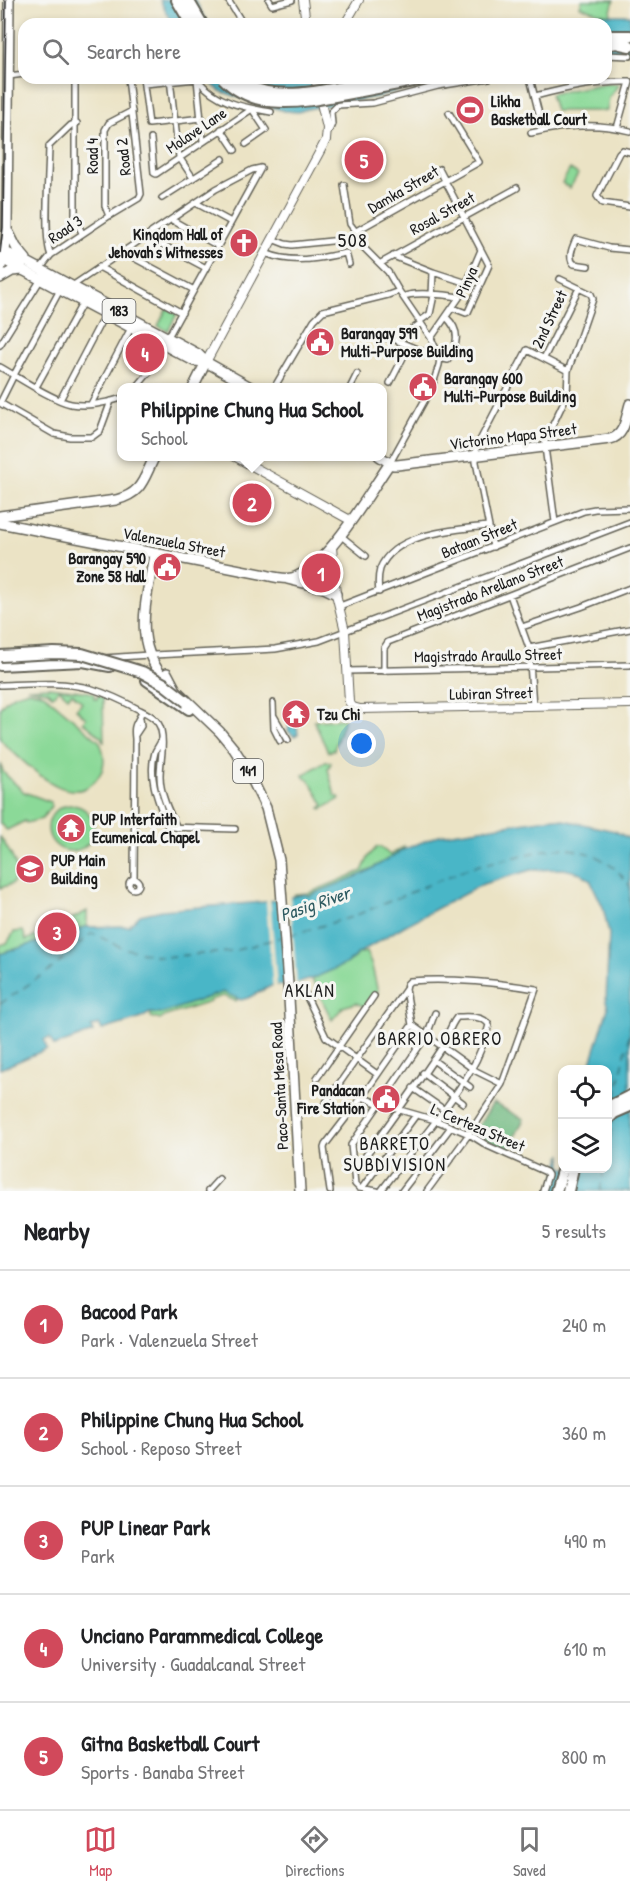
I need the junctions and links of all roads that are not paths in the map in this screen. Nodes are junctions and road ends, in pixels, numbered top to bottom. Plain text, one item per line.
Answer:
1 (9, 0) edge
2 (177, 0) edge
3 (188, 0) edge
4 (228, 0) edge
5 (269, 0) edge
6 (292, 0) edge
7 (303, 0) edge
8 (359, 0) edge
9 (188, 18) edge
10 (198, 18) edge
11 (237, 18) edge
12 (305, 18) edge
13 (348, 18) edge
14 (612, 36) edge
15 (630, 36) edge
16 (612, 44) edge
17 (630, 46) edge
18 (612, 55) edge
19 (630, 56) edge
20 (18, 75) edge
21 (9, 76) junction
22 (612, 81) edge
23 (630, 82) edge
24 (75, 84) edge
25 (129, 84) edge
26 (143, 84) edge
27 (170, 84) edge
28 (198, 84) edge
29 (201, 84) edge
30 (230, 84) edge
31 (246, 84) edge
32 (316, 84) edge
33 (350, 84) edge
34 (398, 84) edge
35 (451, 84) edge
36 (532, 84) edge
37 (588, 84) edge
38 (535, 96) junction
39 (252, 109) junction
40 (132, 111) junction
41 (271, 112) dead end
42 (449, 113) dead end
43 (202, 118) junction
44 (175, 121) junction
45 (77, 123) junction
46 (617, 128) junction
47 (221, 129) junction
48 (543, 130) junction
49 (630, 131) edge
50 (328, 132) junction
51 (531, 133) dead end
52 (151, 140) dead end
53 (203, 141) junction
54 (246, 144) dead end
55 (235, 150) dead end
56 (630, 152) edge
57 (180, 157) junction
58 (223, 159) dead end
59 (439, 169) dead end
60 (193, 178) junction
61 (445, 180) junction
62 (344, 185) dead end
63 (517, 188) dead end
64 (162, 198) dead end
65 (196, 203) junction
66 (630, 207) edge
67 (109, 216) junction
68 (463, 217) junction
69 (172, 220) junction
70 (231, 222) junction
71 (7, 230) junction
72 (82, 233) junction
73 (355, 235) junction
74 (146, 236) junction
75 (272, 239) junction
76 (218, 246) junction
77 (481, 250) junction
78 (630, 250) edge
79 (123, 252) junction
80 (265, 253) junction
81 (51, 255) junction
82 (393, 256) junction
83 (2, 258) edge
84 (381, 263) junction
85 (349, 264) dead end
86 (588, 266) dead end
87 (27, 267) junction
88 (99, 267) junction
89 (206, 268) junction
90 (433, 272) junction
91 (40, 274) junction
92 (0, 278) edge
93 (560, 279) dead end
94 (467, 283) junction
95 (72, 286) junction
96 (579, 288) junction
97 (60, 290) junction
98 (194, 290) junction
99 (401, 294) junction
100 (433, 295) junction
101 (459, 297) junction
102 (83, 302) junction
103 (453, 308) junction
104 (182, 313) junction
105 (105, 314) junction
106 (446, 317) junction
107 (420, 322) junction
108 (131, 328) junction
109 (381, 338) dead end
110 (431, 338) junction
111 (166, 341) junction
112 (400, 342) junction
113 (0, 345) edge
114 (410, 346) junction
115 (439, 357) junction
116 (544, 358) junction
117 (206, 362) junction
118 (0, 368) edge
119 (568, 371) junction
120 (357, 374) dead end
121 (14, 375) junction
122 (140, 383) edge
123 (195, 383) edge
124 (245, 383) edge
125 (276, 383) edge
126 (352, 383) edge
127 (390, 383) dead end
128 (36, 387) junction
129 (2, 393) edge
130 (117, 399) edge
131 (60, 400) junction
132 (111, 401) junction
133 (91, 404) junction
134 (630, 404) edge
135 (544, 447) junction
136 (476, 456) junction
137 (152, 461) edge
138 (242, 461) edge
139 (387, 461) edge
140 (390, 463) junction
141 (630, 508) edge
142 (2, 519) edge
143 (350, 520) junction
144 (555, 522) junction
145 (630, 522) edge
146 (488, 526) junction
147 (340, 535) junction
148 (332, 547) junction
149 (493, 547) junction
150 (630, 548) edge
151 (157, 554) junction
152 (366, 556) dead end
153 (285, 579) junction
154 (630, 588) edge
155 (379, 592) junction
156 (336, 594) junction
157 (510, 595) junction
158 (340, 606) junction
159 (522, 627) junction
160 (630, 629) edge
161 (345, 631) junction
162 (529, 648) junction
163 (152, 655) junction
164 (0, 656) edge
165 (69, 660) dead end
166 (0, 665) edge
167 (630, 665) edge
168 (531, 668) junction
169 (347, 671) junction
170 (384, 671) junction
171 (0, 685) edge
172 (177, 688) junction
173 (273, 703) dead end
174 (630, 704) edge
175 (533, 706) junction
176 (142, 711) junction
177 (273, 715) junction
178 (162, 738) junction
179 (288, 740) dead end
180 (280, 741) dead end
181 (177, 828) junction
182 (235, 829) dead end
183 (134, 880) dead end
184 (406, 989) junction
185 (305, 993) dead end
186 (374, 996) dead end
187 (435, 1013) dead end
188 (412, 1025) junction
189 (427, 1035) junction
190 (339, 1047) junction
191 (442, 1047) junction
192 (357, 1059) junction
193 (433, 1060) junction
194 (472, 1068) junction
195 (423, 1073) junction
196 (377, 1074) junction
197 (317, 1078) dead end
198 (463, 1082) junction
199 (502, 1084) junction
200 (470, 1087) dead end
201 (413, 1088) junction
202 (454, 1095) junction
203 (362, 1096) junction
204 (630, 1096) edge
205 (463, 1102) dead end
206 (379, 1104) junction
207 (612, 1105) edge
208 (630, 1106) edge
209 (322, 1108) dead end
210 (444, 1108) junction
211 (399, 1110) junction
212 (416, 1115) junction
213 (612, 1115) edge
214 (456, 1118) dead end
215 (435, 1120) junction
216 (451, 1127) junction
217 (469, 1134) junction
218 (353, 1169) junction
219 (561, 1173) edge
220 (572, 1173) edge
221 (219, 1179) dead end
222 (362, 1188) junction
223 (209, 1190) edge
224 (301, 1190) edge
225 (330, 1191) edge
226 (379, 1191) edge
227 (402, 1191) edge
228 (427, 1191) edge
229 (543, 1191) edge
230 (556, 1191) edge
231 (568, 1191) edge

1 - 21 main road
2 - 9 highway
3 - 10 highway
4 - 11 street
5 - 6 street
7 - 12 main road
8 - 13 main road
14 - 15 highway
16 - 17 highway
18 - 19 street
20 - 21 street
21 - 71 main road
22 - 23 street
23 - 46 street
24 - 45 street
25 - 40 street, Road 2
26 - 44 street
27 - 44 street
28 - 43 street
29 - 39 street
30 - 34 highway, bridge
31 - 33 highway, bridge
32 - 50 main road, bridge
35 - 50 street
36 - 38 street
37 - 38 street
38 - 48 street
39 - 41 street
39 - 47 street, Molave Lane
39 - 54 street
40 - 67 street, Road 4
40 - 67 street, Road 2
42 - 61 street, Damka Street
43 - 44 street
43 - 53 street
44 - 57 street
45 - 72 street
45 - 81 street
46 - 48 street
46 - 49 street
47 - 53 street, Molave Lane
47 - 55 street
48 - 51 street
50 - 75 main road
52 - 57 street, Molave Lane
53 - 57 street, Molave Lane
56 - 66 street
57 - 60 street
58 - 60 street
59 - 61 street
60 - 64 street
61 - 68 street
61 - 73 street, Damka Street
62 - 73 street
63 - 68 street, Rosal Street
65 - 69 street
65 - 70 street
65 - 70 street
67 - 72 street, Road 3
68 - 77 street
68 - 82 street, Rosal Street
69 - 74 street
69 - 76 street
70 - 76 street
71 - 83 main road
71 - 87 main road
72 - 81 street, Road 3
73 - 75 street, Damka Street
73 - 84 street
74 - 79 street
74 - 89 street
75 - 80 main road
76 - 89 street
77 - 94 street
77 - 103 street, Pinya
78 - 86 street
79 - 88 street
79 - 98 street
80 - 85 street
80 - 117 main road
81 - 91 street, Road 3
82 - 84 street, Rosal Street
82 - 90 street
83 - 87 main road, 183
84 - 99 street
87 - 91 main road, 183
87 - 92 main road
88 - 95 street
88 - 104 street
89 - 98 street
90 - 94 street
90 - 100 street
91 - 95 main road, 183
91 - 97 main road, 183
91 - 113 street, Road 3
93 - 96 street
94 - 101 street
95 - 111 main road, 183
96 - 116 street, 2nd Street
96 - 119 street, 2nd Street
97 - 102 main road, 183
97 - 121 street
98 - 104 street
99 - 100 street
99 - 107 street
99 - 125 street
100 - 101 street
100 - 107 street
101 - 103 street
102 - 105 main road, 183
102 - 128 street
103 - 106 street
104 - 111 street
105 - 108 main road, 183
105 - 131 street
106 - 110 street
106 - 115 street
107 - 110 street
107 - 112 street
108 - 111 main road, 183
108 - 133 street
109 - 112 street
110 - 115 street
111 - 117 main road, 183
111 - 122 street
112 - 114 street
114 - 115 street
114 - 127 street
115 - 140 street
116 - 119 street, 2nd Street
116 - 136 street
117 - 123 main road
117 - 124 main road, 183
118 - 121 street
119 - 135 street, 2nd Street
120 - 126 street
121 - 128 street
121 - 129 street
128 - 131 street
129 - 132 street
130 - 132 street
131 - 133 street
132 - 133 street
134 - 135 main road, Victorino Mapa Street
135 - 136 main road, Victorino Mapa Street
135 - 144 street
136 - 140 main road, Victorino Mapa Street
136 - 146 street
137 - 142 main road
138 - 143 main road
139 - 140 main road
140 - 143 main road
141 - 144 street, Bataan Street
142 - 151 main road, Valenzuela Street
143 - 147 main road
144 - 149 street, Bataan Street
145 - 161 street
146 - 149 street
146 - 155 street
147 - 148 main road
147 - 152 street
148 - 153 main road
148 - 156 main road
149 - 155 street, Bataan Street
150 - 157 street, Magistrado Arellano Street
151 - 153 main road, Valenzuela Street
151 - 163 main road, Paco-Santa Mesa Road / 141
153 - 156 main road, Valenzuela Street
154 - 159 street
155 - 158 street, Bataan Street
156 - 158 main road
157 - 159 street
157 - 170 street, Magistrado Arellano Street
158 - 161 main road
159 - 162 street
160 - 162 street
161 - 163 street
161 - 169 main road
162 - 168 street
163 - 165 street
163 - 172 main road, Paco-Santa Mesa Road / 141
163 - 172 main road, Paco-Santa Mesa Road / 141
164 - 166 highway, bridge
167 - 168 street, Magistrado Araullo Street
168 - 170 street, Magistrado Araullo Street
168 - 175 street
169 - 170 street, Magistrado Araullo Street
169 - 175 main road, Lubiran Street
171 - 176 street
172 - 224 main road, Paco-Santa Mesa Road / 141
173 - 177 street
174 - 175 main road, Lubiran Street
176 - 178 street
176 - 183 street
177 - 179 street
177 - 180 street
178 - 181 street
178 - 181 street
181 - 182 street
184 - 188 street
184 - 192 street
184 - 199 street
185 - 190 street
186 - 190 street
187 - 189 street
188 - 189 street
188 - 196 street
189 - 191 street
189 - 206 street
190 - 192 street
190 - 197 street
191 - 193 street
191 - 194 street
191 - 194 street
192 - 196 street
192 - 209 street
193 - 195 street
193 - 198 street
194 - 198 street
194 - 199 street
195 - 201 street
195 - 202 street
196 - 203 street
198 - 200 street
198 - 202 street
199 - 217 street
201 - 210 street
201 - 211 street
202 - 205 street
202 - 210 street
203 - 206 street, L. Certeza Street
203 - 225 street
204 - 207 highway
206 - 211 street, L. Certeza Street
206 - 218 street
208 - 213 highway
210 - 214 street
210 - 215 street
211 - 212 street, L. Certeza Street
211 - 218 street
212 - 215 street, L. Certeza Street
212 - 222 street
215 - 216 street, L. Certeza Street
215 - 226 street
216 - 217 street, L. Certeza Street
216 - 227 street
217 - 228 street
217 - 229 street, L. Certeza Street
218 - 222 street
219 - 230 highway
220 - 231 highway
221 - 223 street
222 - 226 street

